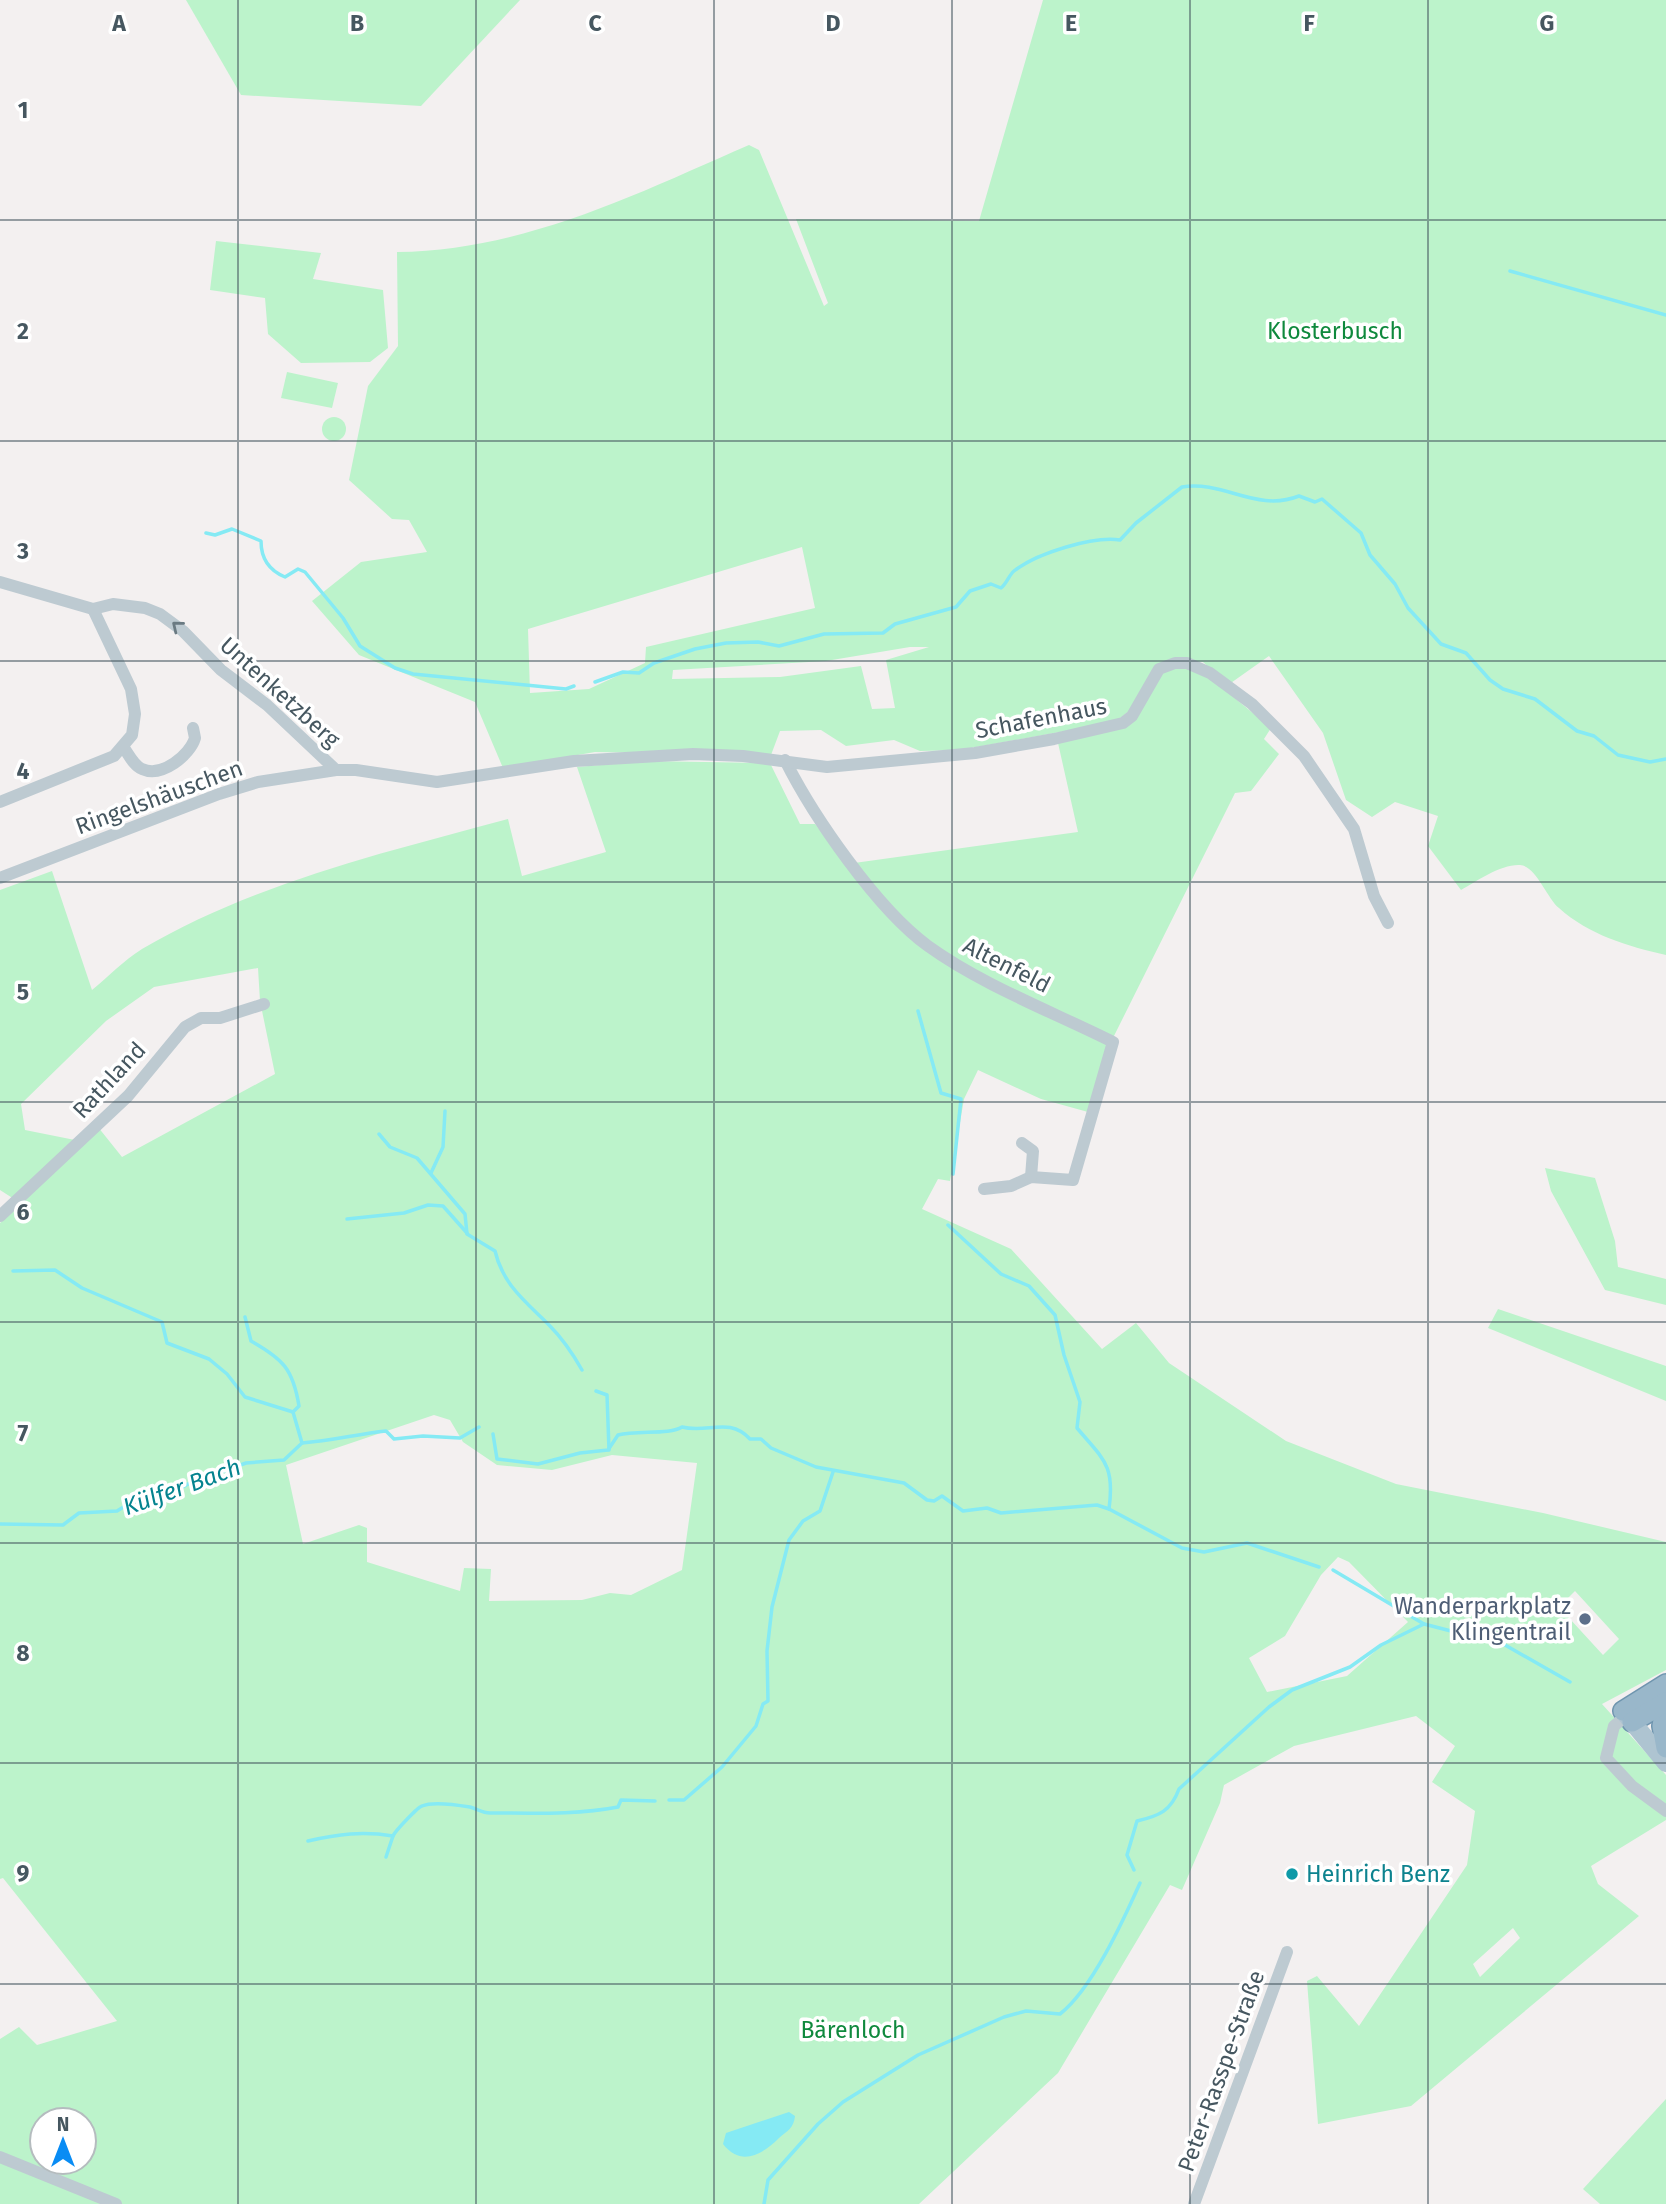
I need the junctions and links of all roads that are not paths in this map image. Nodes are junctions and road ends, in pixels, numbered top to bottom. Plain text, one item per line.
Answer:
1 (0, 582) edge
2 (93, 609) junction
3 (193, 729) dead end
4 (124, 748) junction
5 (743, 756) joint
6 (785, 760) junction
7 (336, 770) junction
8 (0, 802) edge
9 (0, 878) edge
10 (1388, 923) dead end
11 (264, 1004) dead end
12 (1022, 1143) dead end
13 (1031, 1177) junction
14 (984, 1189) dead end
15 (0, 1216) edge
16 (1666, 1684) edge
17 (1666, 1703) edge
18 (1627, 1716) junction
19 (1666, 1748) edge
20 (1666, 1763) edge
21 (1666, 1811) edge
22 (1287, 1952) dead end
23 (0, 2157) edge
24 (116, 2204) edge
25 (1194, 2204) edge

1 - 2 street
2 - 4 street
7 -> 2 street, Untenketzberg
3 - 4 street
4 - 8 street
5 - 6 street, Schafenhaus
5 - 7 street, Untenketzberg
6 - 10 street, Schafenhaus
6 - 13 street, Altenfeld
7 - 9 street, Ringelshäuschen
11 - 15 street, Rathland
12 - 13 street
13 - 14 street, Altenfeld
16 - 18 highway
17 - 18 highway
17 - 19 highway
18 - 20 main road
18 - 21 street
22 - 25 street, Peter-Rasspe-Straße
23 - 24 street

